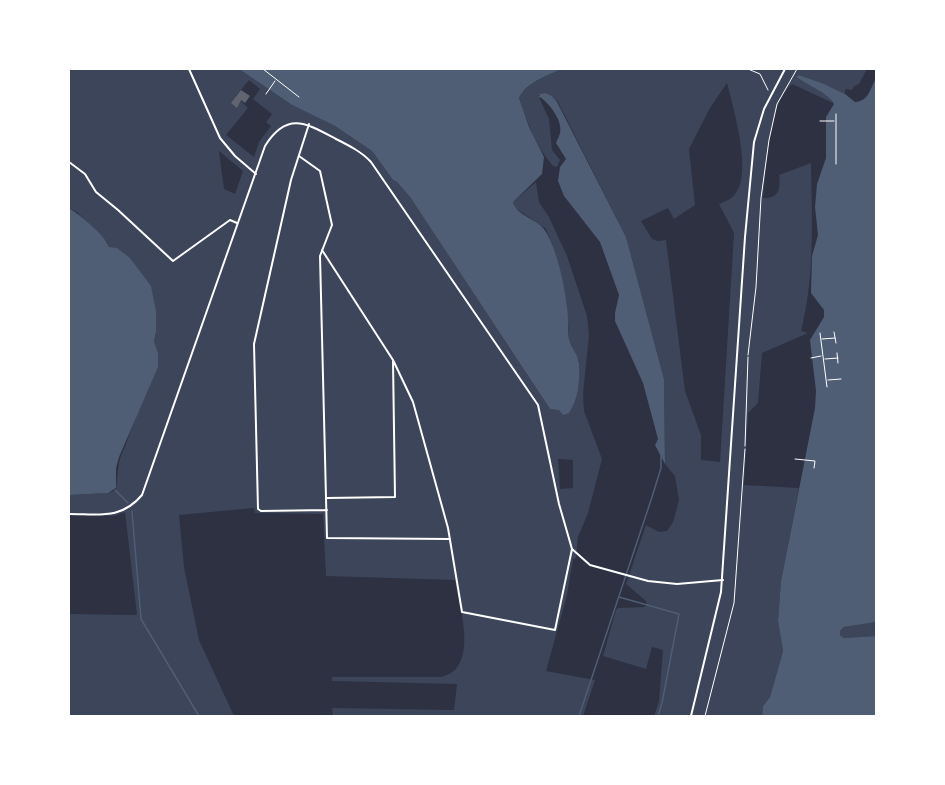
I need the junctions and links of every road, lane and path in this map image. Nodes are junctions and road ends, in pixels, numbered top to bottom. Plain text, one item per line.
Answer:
1 (189, 69) edge
2 (262, 69) edge
3 (748, 69) edge
4 (785, 69) edge
5 (797, 69) edge
6 (277, 80) junction
7 (772, 93) junction
8 (266, 94) dead end
9 (299, 97) dead end
10 (837, 114) dead end
11 (820, 121) dead end
12 (836, 121) junction
13 (309, 124) junction
14 (299, 156) junction
15 (69, 162) edge
16 (836, 164) dead end
17 (256, 174) junction
18 (238, 223) junction
19 (322, 250) junction
20 (834, 332) dead end
21 (820, 333) dead end
22 (835, 338) junction
23 (821, 340) junction
24 (836, 343) dead end
25 (837, 353) dead end
26 (823, 356) junction
27 (748, 357) joint
28 (811, 358) dead end
29 (838, 358) junction
30 (393, 360) junction
31 (824, 360) junction
32 (838, 363) dead end
33 (840, 374) dead end
34 (841, 379) junction
35 (826, 381) junction
36 (841, 384) dead end
37 (827, 387) dead end
38 (745, 446) joint
39 (795, 459) dead end
40 (814, 468) dead end
41 (327, 498) junction
42 (327, 510) junction
43 (69, 514) edge
44 (450, 539) junction
45 (572, 549) junction
46 (723, 580) junction
47 (690, 716) edge
48 (705, 716) edge

1 - 17 street
2 - 6 path
3 - 7 path
4 - 7 street
5 - 27 path
6 - 8 path
6 - 9 path
7 - 46 street
10 - 12 path
11 - 12 path
12 - 16 path
13 - 14 street
13 - 17 street
13 - 45 street
14 - 19 street
14 - 42 street
15 - 18 street
17 - 18 street
18 - 43 street
19 - 30 street
19 - 41 street
20 - 22 path
21 - 23 path
22 - 23 path
22 - 24 path
23 - 26 path
25 - 29 path
26 - 28 path
26 - 31 path
27 - 38 lane
29 - 31 path
29 - 32 path
30 - 41 street
30 - 44 street
31 - 35 path
33 - 34 path
34 - 35 path
34 - 36 path
35 - 37 path
38 - 48 path
39 - 40 path
41 - 42 street
42 - 44 street
44 - 45 street
45 - 46 street
46 - 47 street

